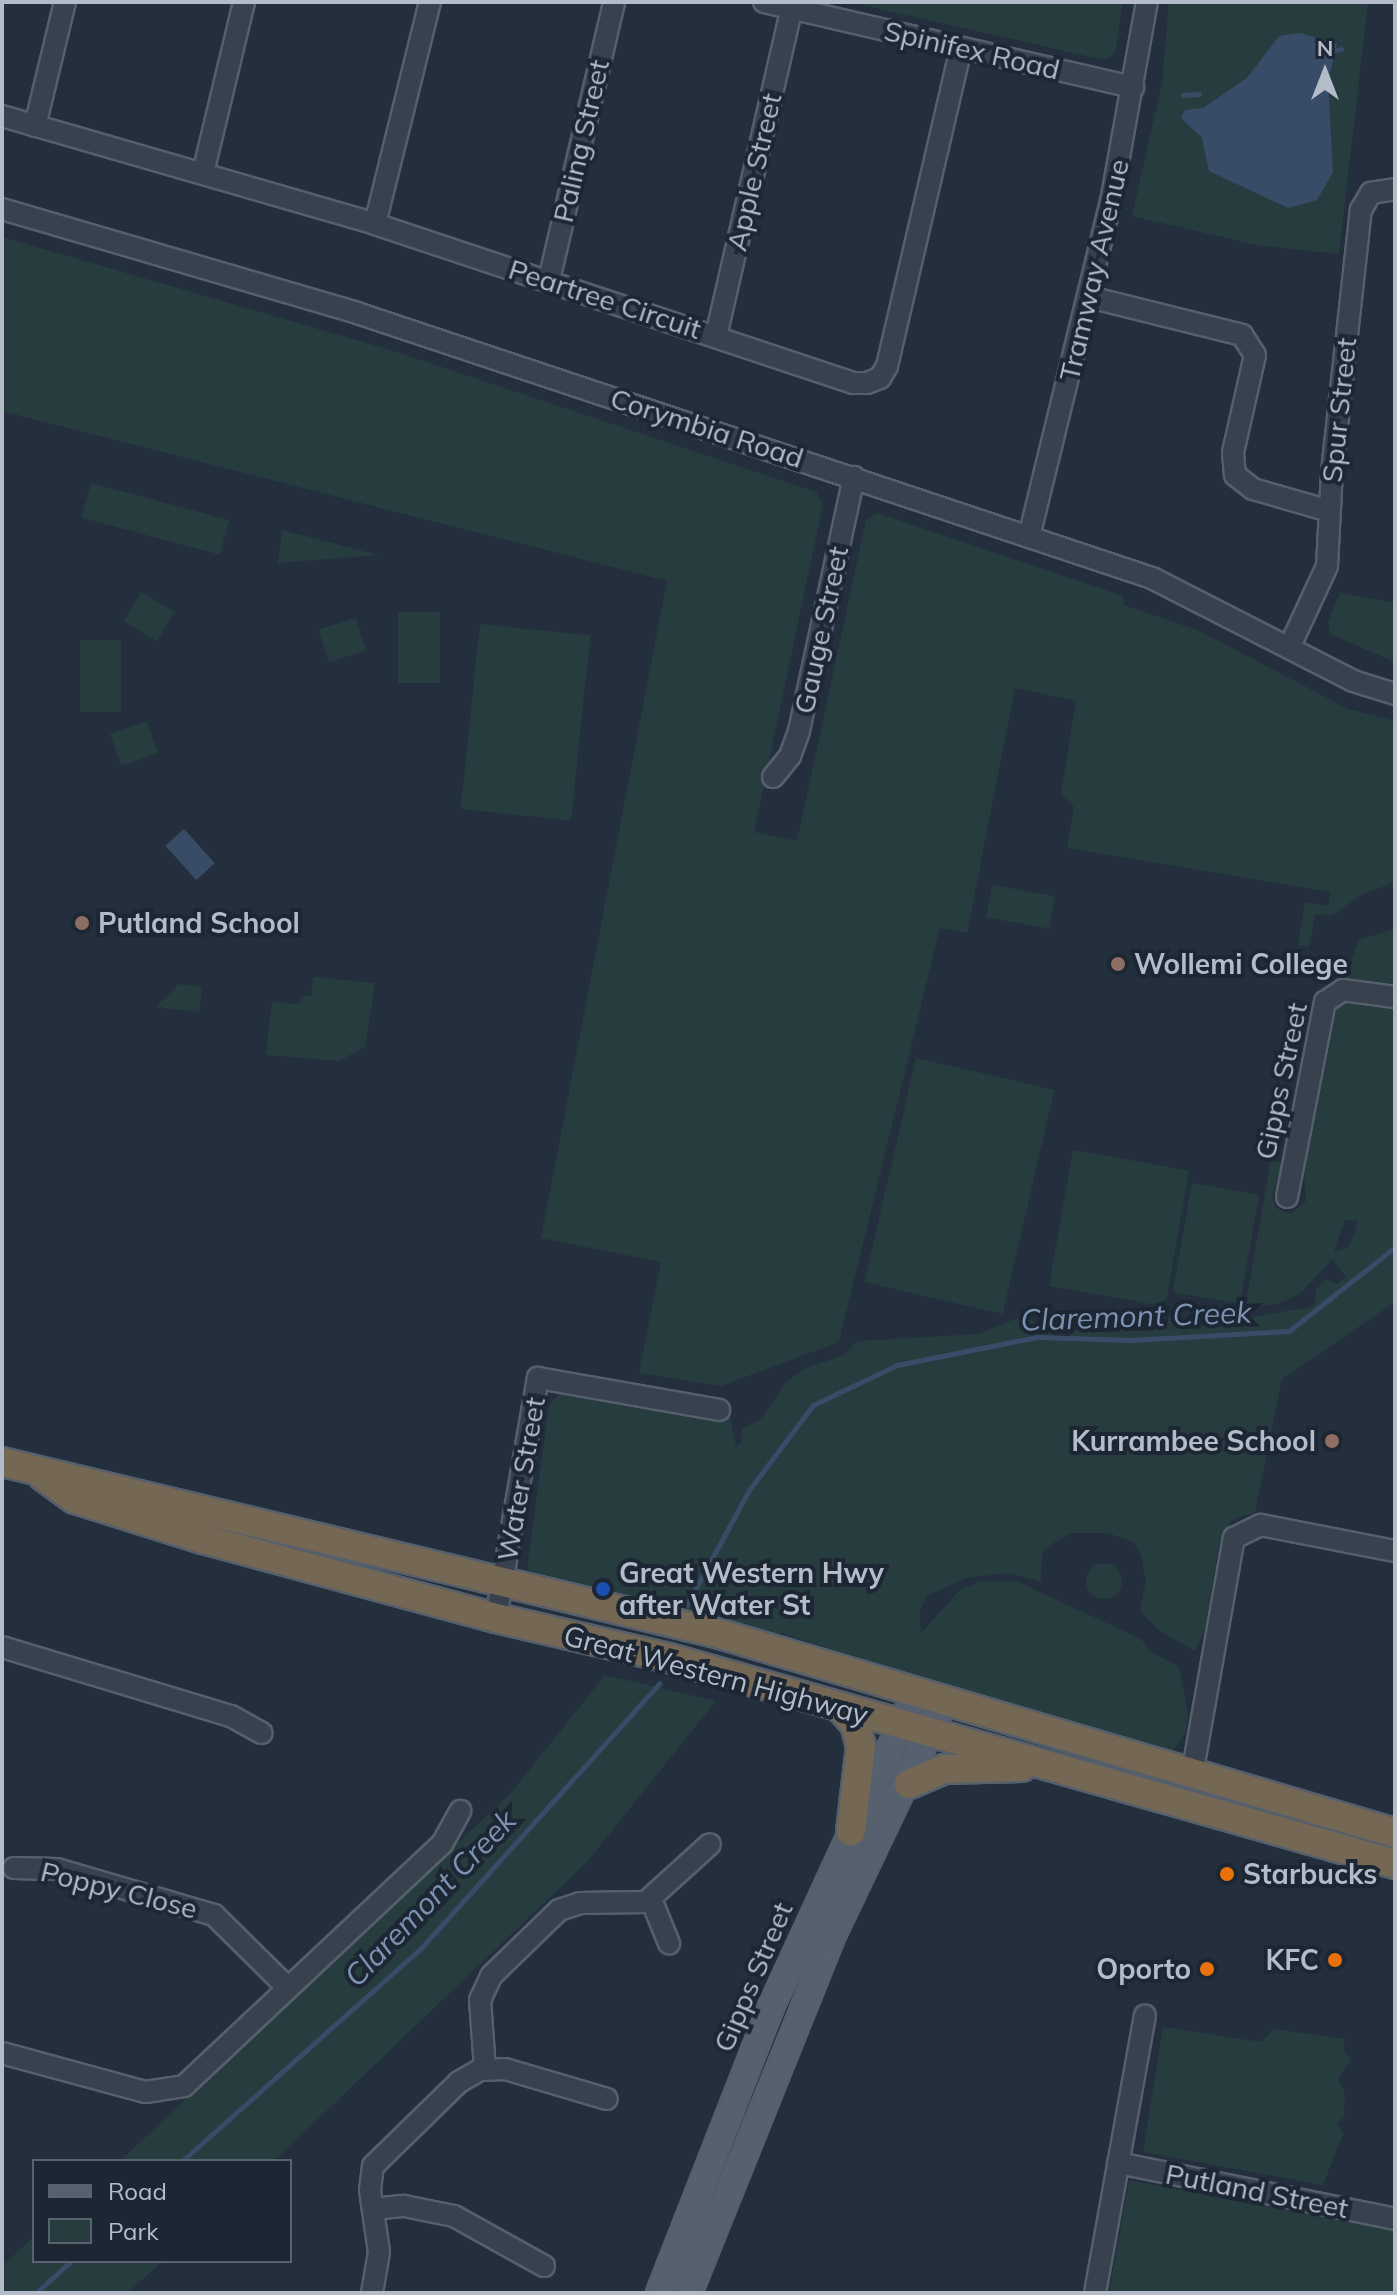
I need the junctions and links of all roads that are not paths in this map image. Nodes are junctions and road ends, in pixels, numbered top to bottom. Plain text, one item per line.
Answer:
1 (65, 2) edge
2 (244, 2) edge
3 (430, 2) edge
4 (614, 2) edge
5 (764, 2) edge
6 (1147, 2) edge
7 (792, 8) junction
8 (961, 49) junction
9 (1133, 87) junction
10 (2, 116) edge
11 (35, 126) junction
12 (203, 173) junction
13 (1395, 189) edge
14 (2, 209) edge
15 (375, 224) junction
16 (549, 280) junction
17 (1089, 297) junction
18 (716, 336) junction
19 (854, 477) junction
20 (1329, 511) junction
21 (1029, 537) junction
22 (1289, 648) junction
23 (1395, 694) edge
24 (773, 777) dead end
25 (1395, 997) edge
26 (1287, 1197) dead end
27 (719, 1410) dead end
28 (2, 1462) edge
29 (43, 1476) junction
30 (1395, 1551) edge
31 (503, 1580) junction
32 (496, 1618) junction
33 (2, 1647) edge
34 (916, 1692) junction
35 (945, 1700) junction
36 (841, 1708) junction
37 (901, 1724) junction
38 (932, 1732) junction
39 (262, 1733) dead end
40 (1051, 1767) junction
41 (1192, 1775) junction
42 (909, 1784) junction
43 (460, 1811) dead end
44 (851, 1831) junction
45 (1395, 1833) edge
46 (710, 1844) dead end
47 (1395, 1864) edge
48 (14, 1868) dead end
49 (651, 1899) junction
50 (669, 1943) dead end
51 (288, 1988) junction
52 (1145, 2015) dead end
53 (2, 2053) edge
54 (485, 2069) junction
55 (607, 2099) dead end
56 (1118, 2163) junction
57 (373, 2209) junction
58 (1395, 2219) edge
59 (544, 2266) dead end
60 (372, 2293) edge
61 (659, 2293) edge
62 (689, 2293) edge
63 (1095, 2293) edge

1 - 11 street
2 - 12 street
3 - 15 street
4 - 16 street, Paling Street
5 - 7 street, Spinifex Road
6 - 9 street, Tramway Avenue
7 - 8 street, Spinifex Road
7 - 18 street, Apple Street
8 - 9 street, Spinifex Road
8 - 18 street, Peartree Circuit
9 - 17 street, Tramway Avenue
10 - 11 street, Peartree Circuit
11 - 12 street, Peartree Circuit
12 - 15 street, Peartree Circuit
13 - 20 street, Spur Street
14 - 19 street, Corymbia Road
15 - 16 street, Peartree Circuit
16 - 18 street, Peartree Circuit
17 - 20 street
17 - 21 street, Tramway Avenue
19 - 21 street, Corymbia Road
19 - 24 street, Gauge Street
20 - 22 street, Spur Street
21 - 22 street, Corymbia Road
22 - 23 street, Corymbia Road
25 - 26 street, Gipps Street
27 - 31 street, Water Street
28 - 29 highway, Great Western Highway
29 - 31 highway, Great Western Highway
29 - 32 highway, Great Western Highway
30 - 41 street
31 - 32 street, Water Street
31 - 34 highway, Great Western Highway
32 - 36 highway, Great Western Highway
33 - 39 street
34 - 35 highway, Great Western Highway
34 - 37 main road, Gipps Street
35 - 38 main road, Gipps Street
35 - 41 highway, Great Western Highway
36 - 37 highway, Great Western Highway
36 - 44 highway
37 - 38 highway, Great Western Highway
37 - 44 main road, Gipps Street
38 - 40 highway, Great Western Highway
38 - 42 main road, Gipps Street
40 - 42 highway
40 - 47 highway, Great Western Highway
41 - 45 highway, Great Western Highway
42 - 62 main road, Gipps Street
43 - 51 street
44 - 61 main road, Gipps Street
46 - 49 street
48 - 51 street, Poppy Close
49 - 50 street
49 - 54 street
51 - 53 street
52 - 56 street
54 - 55 street
54 - 57 street
56 - 58 street, Putland Street
56 - 63 street
57 - 59 street
57 - 60 street

